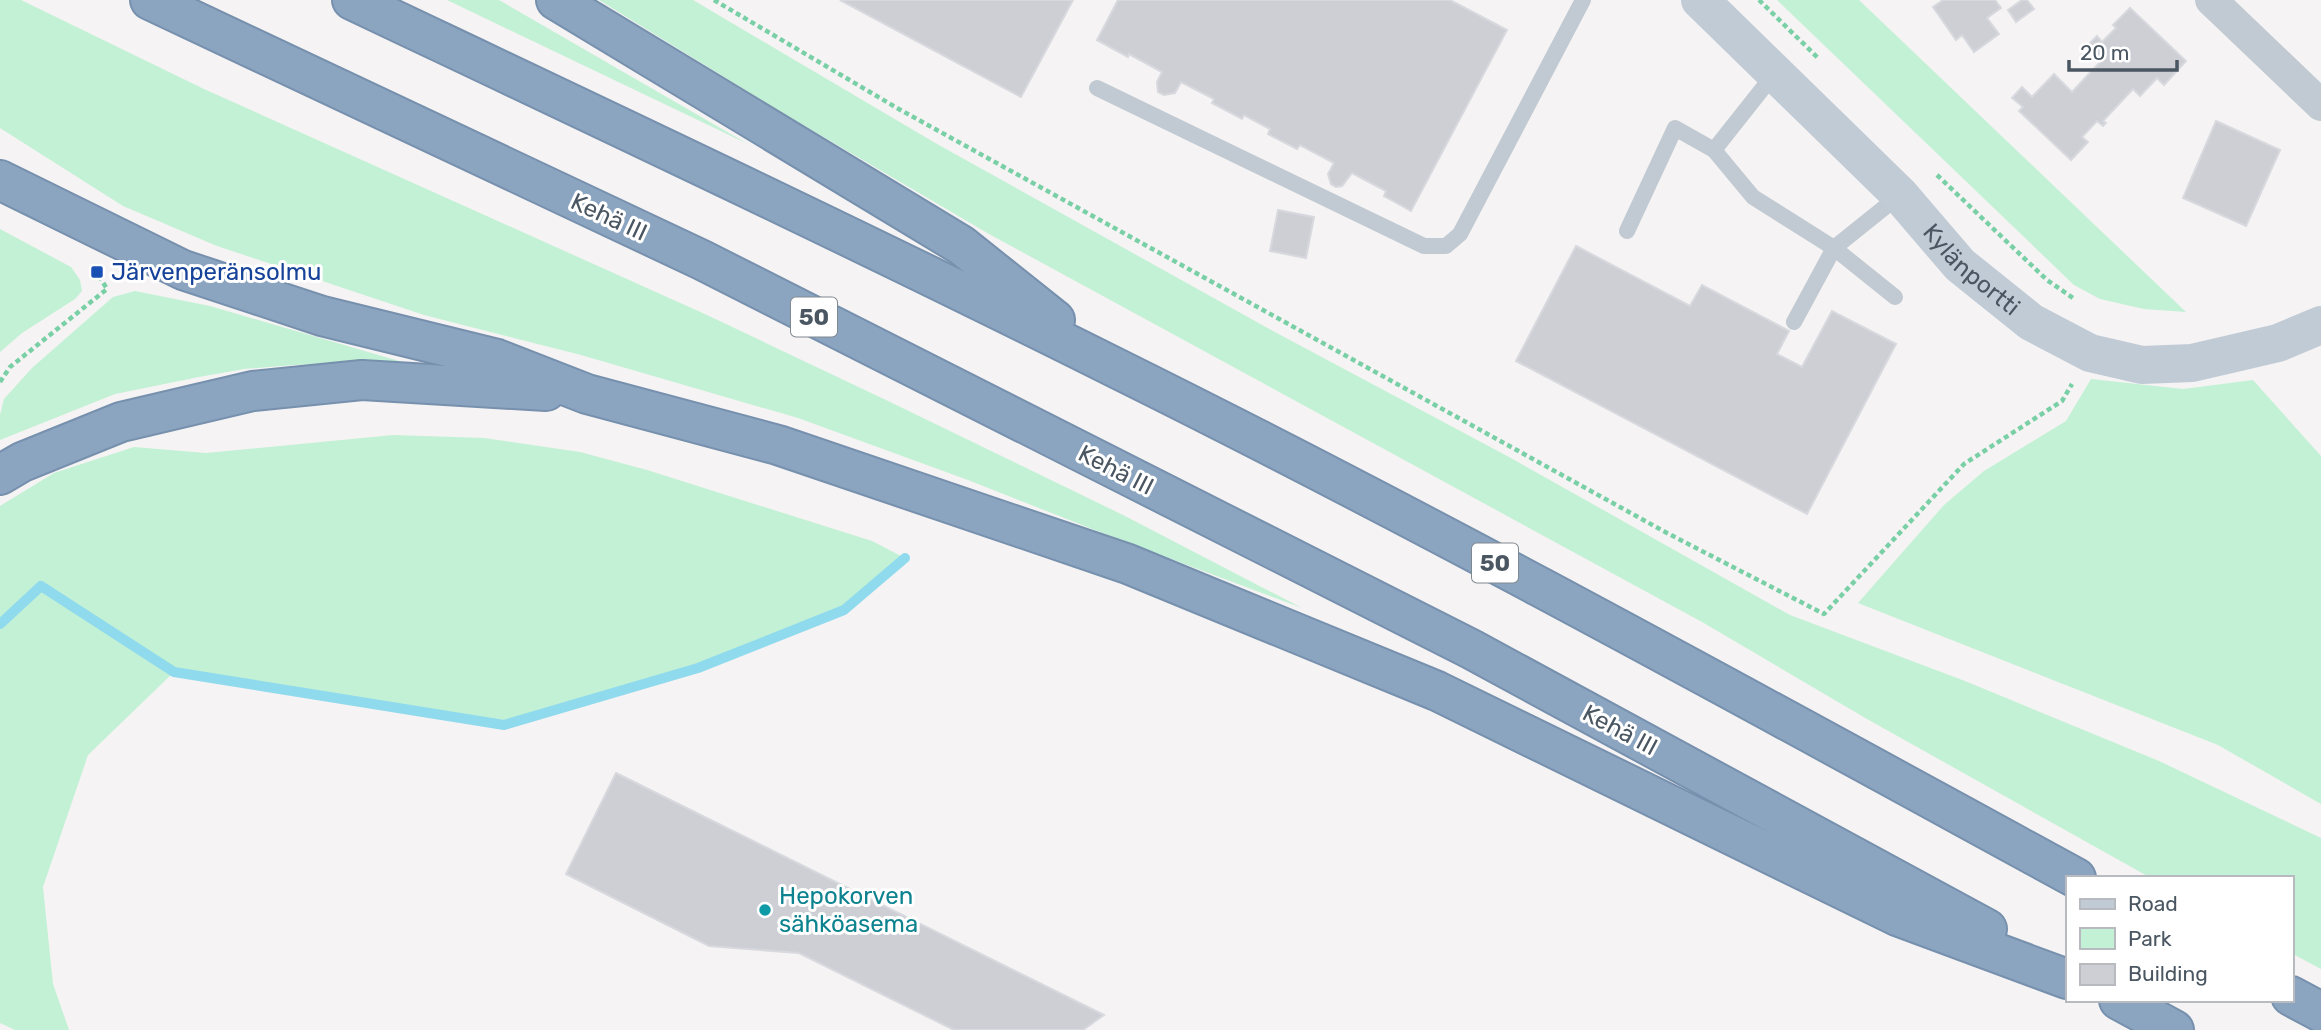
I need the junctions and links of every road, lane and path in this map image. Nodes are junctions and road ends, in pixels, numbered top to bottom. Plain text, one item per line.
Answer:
1 (149, 0) edge
2 (352, 0) edge
3 (556, 0) edge
4 (714, 0) edge
5 (1700, 0) edge
6 (2211, 0) edge
7 (1579, 1) edge
8 (1775, 73) junction
9 (1097, 88) dead end
10 (2321, 105) edge
11 (1714, 150) junction
12 (0, 180) edge
13 (1900, 195) junction
14 (1627, 231) dead end
15 (1834, 248) junction
16 (85, 265) dead end
17 (1895, 297) dead end
18 (1794, 321) dead end
19 (2321, 325) edge
20 (1115, 367) junction
21 (0, 382) edge
22 (587, 394) junction
23 (2062, 401) dead end
24 (11, 469) edge
25 (2072, 876) edge
26 (2066, 971) edge
27 (2066, 978) edge
28 (2293, 997) edge
29 (2123, 1002) edge
30 (2321, 1012) edge
31 (2174, 1030) edge

1 - 26 highway, Kehä III / 50
2 - 20 highway, 50
3 - 20 highway
4 - 23 path
5 - 8 street, Kylänportti
6 - 10 street
7 - 9 lane
8 - 11 lane
8 - 13 street, Kylänportti
11 - 14 lane
11 - 15 lane
12 - 22 highway
13 - 15 lane
13 - 19 street, Kylänportti
15 - 17 lane
15 - 18 lane
16 - 21 path
20 - 25 highway, 50
22 - 24 highway
22 - 27 highway
28 - 30 highway
29 - 31 highway

